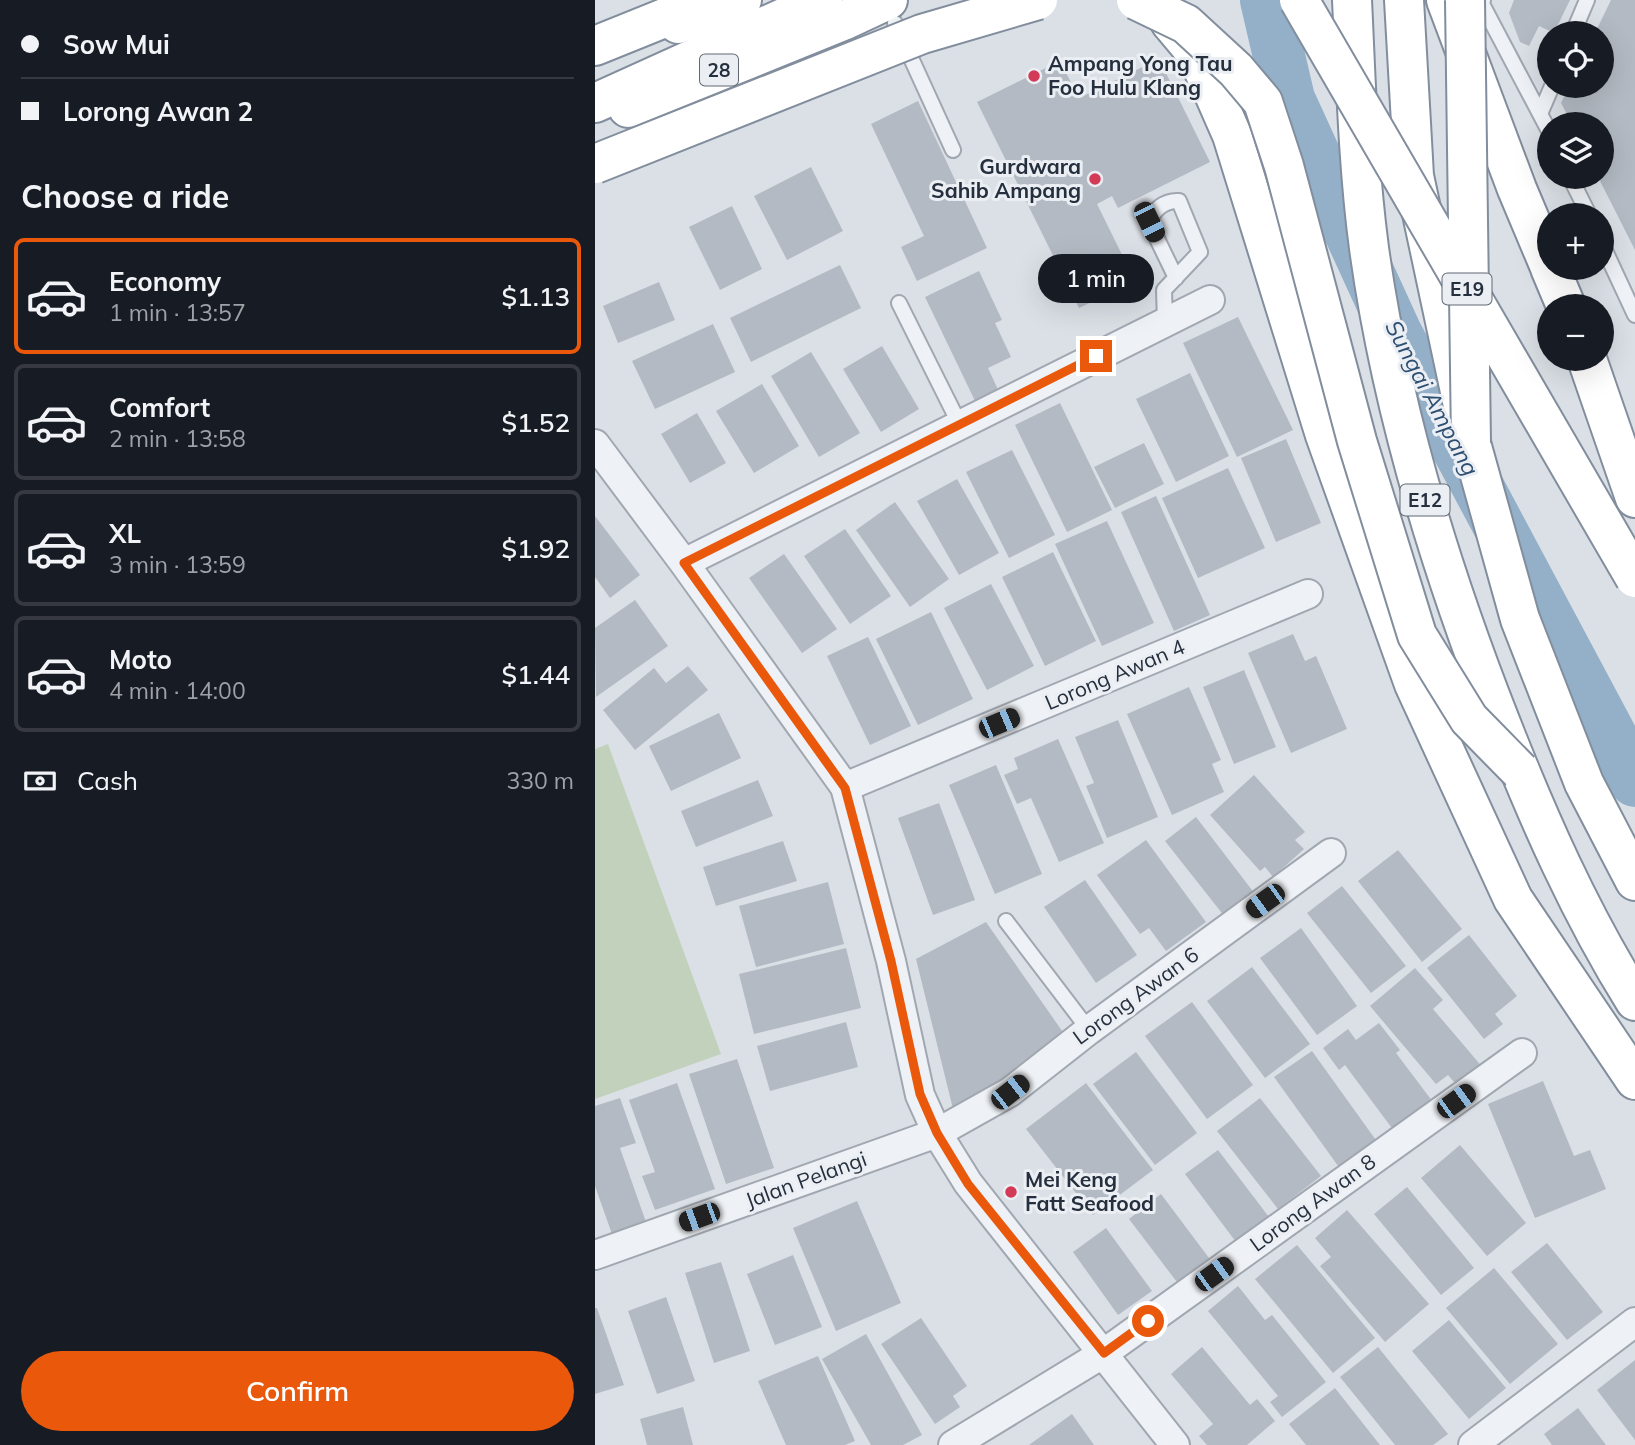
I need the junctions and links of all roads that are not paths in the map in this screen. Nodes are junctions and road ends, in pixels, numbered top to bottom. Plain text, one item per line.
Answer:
1 (654, 0) edge
2 (982, 0) edge
3 (1038, 0) edge
4 (1136, 0) edge
5 (1150, 0) edge
6 (1299, 0) edge
7 (1352, 0) edge
8 (1404, 0) edge
9 (1446, 0) edge
10 (1465, 0) edge
11 (1483, 0) edge
12 (1587, 0) edge
13 (724, 2) edge
14 (833, 10) edge
15 (891, 12) edge
16 (1578, 21) edge
17 (596, 49) edge
18 (595, 103) edge
19 (1540, 112) edge
20 (595, 122) edge
21 (953, 150) dead end
22 (595, 164) edge
23 (1537, 237) edge
24 (1614, 270) edge
25 (1176, 278) junction
26 (1210, 300) dead end
27 (899, 303) dead end
28 (1635, 315) edge
29 (1165, 322) junction
30 (1591, 371) edge
31 (960, 425) junction
32 (1471, 443) junction
33 (599, 458) edge
34 (1635, 498) edge
35 (684, 563) junction
36 (1635, 578) edge
37 (1308, 594) dead end
38 (1520, 771) junction
39 (845, 788) junction
40 (1331, 853) dead end
41 (1635, 881) edge
42 (1006, 921) dead end
43 (1635, 1001) edge
44 (1089, 1030) junction
45 (1522, 1053) dead end
46 (1635, 1080) edge
47 (937, 1133) junction
48 (595, 1255) edge
49 (1635, 1322) edge
50 (1104, 1353) junction
51 (953, 1445) edge
52 (1175, 1445) edge
53 (1473, 1445) edge

1 - 17 highway
2 - 15 highway
3 - 22 highway, bridge
4 - 38 highway, bridge
5 - 46 highway
6 - 36 highway, E19, bridge
7 - 38 highway, E12, bridge
8 - 32 highway, bridge
9 - 23 highway
10 - 32 highway, bridge
11 - 19 lane
12 - 16 lane
13 - 17 highway
14 - 15 highway
14 - 18 highway
14 - 20 highway, 28
15 - 21 lane
24 - 28 lane
25 - 25 lane
25 - 29 lane
26 - 29 street
27 - 31 lane
29 - 31 street
30 - 34 highway
31 - 35 street
32 - 41 highway
33 - 35 street
35 - 39 street
37 - 39 street, Lorong Awan 4
38 - 43 highway, E12
39 - 47 street
40 - 44 street, Lorong Awan 6
42 - 44 lane
44 - 47 street, Lorong Awan 6
45 - 50 street, Lorong Awan 8
47 - 48 street, Jalan Pelangi
47 - 50 street
49 - 53 street
50 - 51 street, Lorong Awan 8
50 - 52 street

